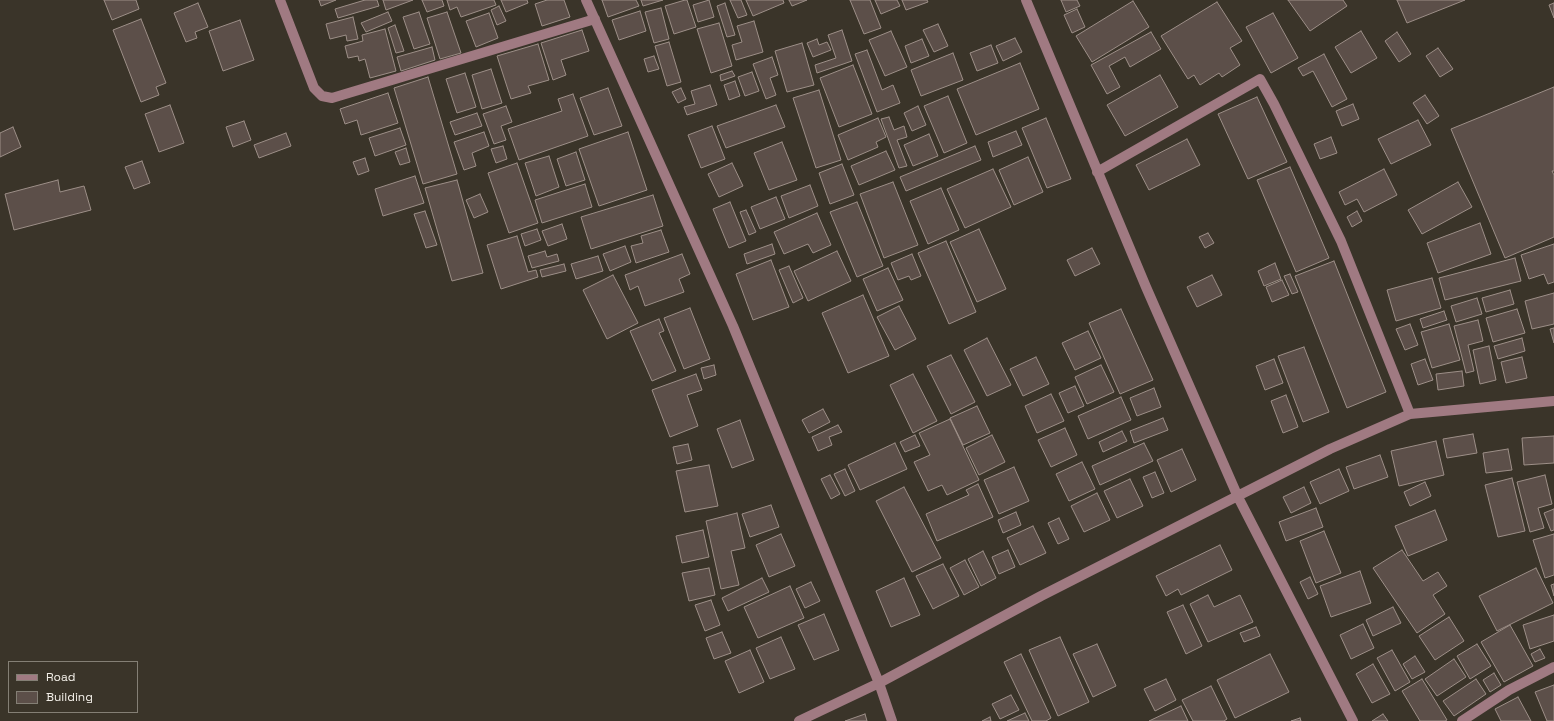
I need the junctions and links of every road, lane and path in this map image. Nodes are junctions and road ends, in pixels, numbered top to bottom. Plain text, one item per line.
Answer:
1 (280, 0) edge
2 (586, 0) edge
3 (1026, 0) edge
4 (595, 19) junction
5 (1098, 172) junction
6 (1554, 401) edge
7 (1410, 414) junction
8 (1238, 496) junction
9 (1554, 667) edge
10 (879, 683) junction
11 (799, 721) edge
12 (892, 721) edge
13 (1352, 721) edge
14 (1462, 721) edge

1 - 4 street
2 - 4 street
3 - 5 street
4 - 10 street
5 - 7 street
5 - 8 street
6 - 7 street
7 - 8 street
8 - 10 street
8 - 13 street
9 - 14 street
10 - 11 street
10 - 12 street

